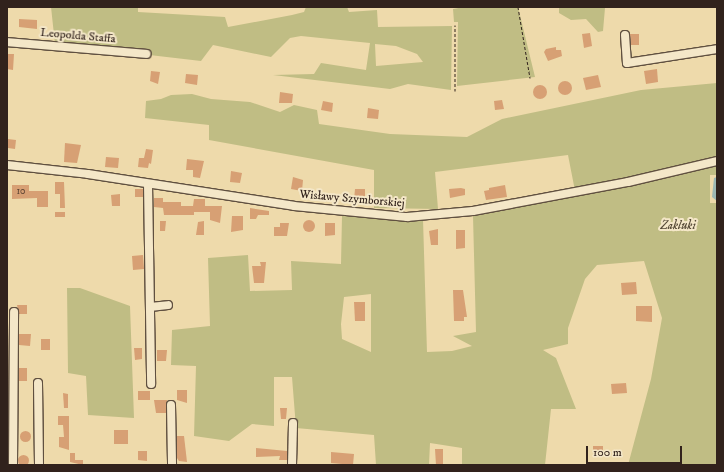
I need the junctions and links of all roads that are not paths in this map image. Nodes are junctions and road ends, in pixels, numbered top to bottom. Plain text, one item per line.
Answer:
1 (625, 35) dead end
2 (7, 42) edge
3 (717, 49) edge
4 (146, 54) dead end
5 (717, 161) edge
6 (7, 166) edge
7 (148, 184) junction
8 (168, 305) dead end
9 (150, 306) junction
10 (14, 312) dead end
11 (38, 383) dead end
12 (151, 384) dead end
13 (171, 405) dead end
14 (293, 423) dead end
15 (13, 465) edge
16 (39, 465) edge
17 (172, 465) edge
18 (292, 465) edge

1 - 3 street
2 - 4 street, Leopolda Staffa
5 - 7 street, Wisławy Szymborskiej
6 - 7 street, Wisławy Szymborskiej
7 - 9 street
8 - 9 street
9 - 12 street
10 - 15 street
11 - 16 street
13 - 17 street
14 - 18 street

